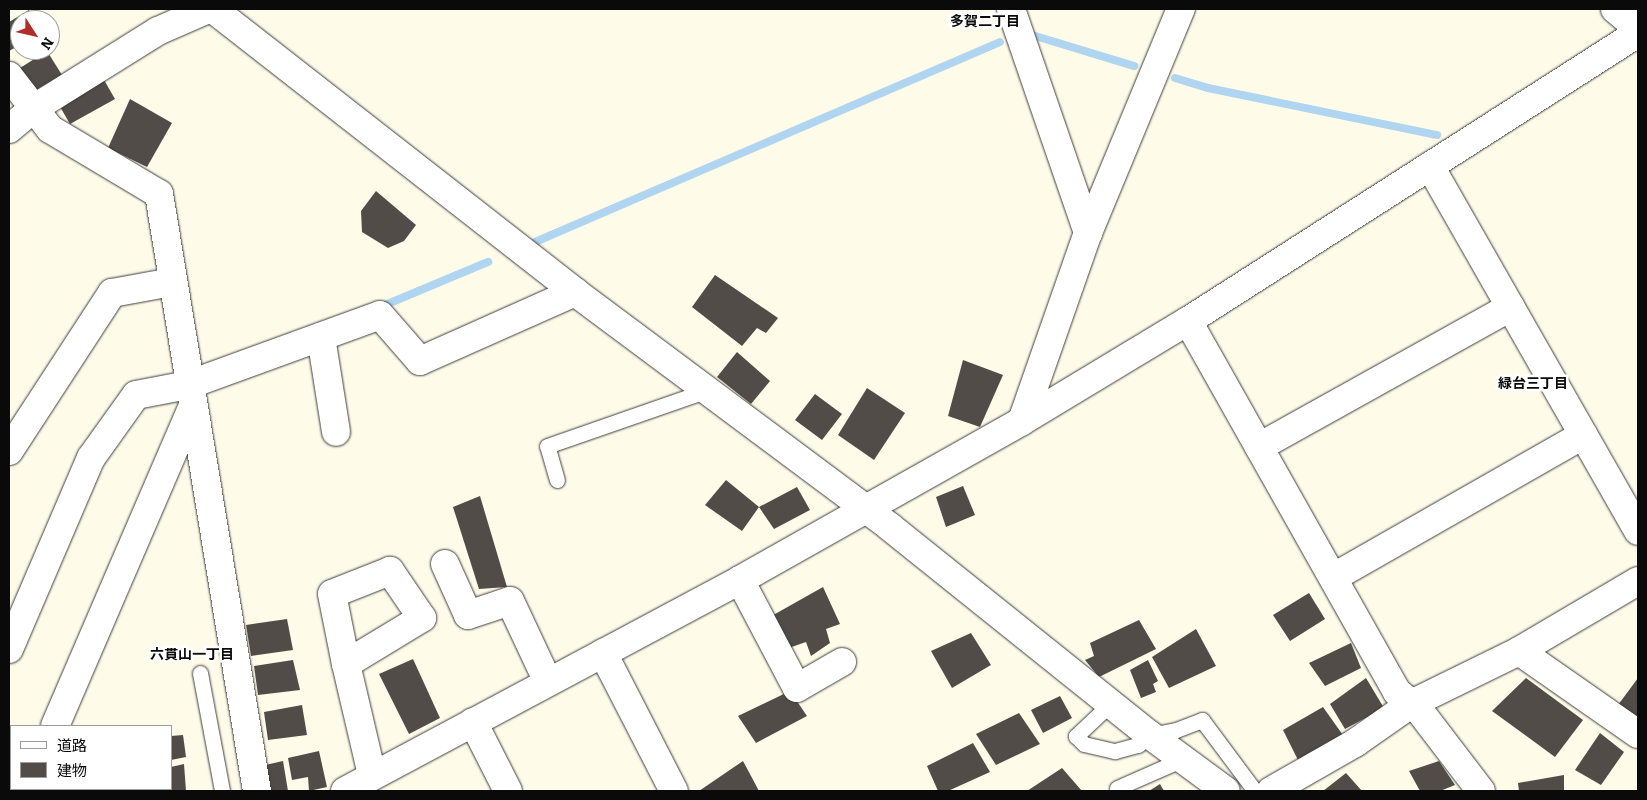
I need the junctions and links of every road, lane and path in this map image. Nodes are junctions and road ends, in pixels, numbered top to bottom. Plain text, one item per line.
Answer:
1 (208, 9) edge
2 (213, 9) edge
3 (1011, 9) edge
4 (1181, 9) edge
5 (1615, 9) edge
6 (1638, 28) edge
7 (1638, 33) edge
8 (9, 76) edge
9 (33, 109) junction
10 (9, 129) edge
11 (1430, 166) junction
12 (1088, 233) junction
13 (172, 282) junction
14 (576, 292) junction
15 (1511, 307) junction
16 (1188, 321) junction
17 (321, 337) junction
18 (705, 391) junction
19 (190, 395) junction
20 (1022, 421) junction
21 (336, 432) dead end
22 (1583, 435) junction
23 (1259, 447) junction
24 (9, 451) edge
25 (557, 480) dead end
26 (864, 509) junction
27 (1638, 531) edge
28 (445, 564) dead end
29 (1334, 577) junction
30 (740, 580) junction
31 (1638, 581) edge
32 (9, 649) edge
33 (1518, 651) junction
34 (603, 653) junction
35 (842, 662) dead end
36 (346, 664) dead end
37 (200, 673) dead end
38 (548, 682) junction
39 (1110, 704) junction
40 (1411, 704) junction
41 (473, 722) junction
42 (55, 725) edge
43 (1638, 734) edge
44 (1150, 736) junction
45 (1181, 760) junction
46 (372, 775) junction
47 (1117, 788) dead end
48 (222, 791) edge
49 (257, 791) edge
50 (345, 791) edge
51 (508, 791) edge
52 (674, 791) edge
53 (1226, 791) edge
54 (1255, 791) edge
55 (1271, 791) edge
56 (1480, 791) edge

1 - 9 street
2 - 14 street
3 - 12 street
4 - 12 street
5 - 6 street
7 - 11 street
8 - 9 street
9 - 10 street
9 - 13 street
11 - 15 street
11 - 16 street
12 - 20 street
13 - 19 street
13 - 24 street
14 - 17 street
14 - 18 street
15 - 22 street
15 - 23 street
16 - 20 street
16 - 23 street
17 - 19 street
17 - 21 street
18 - 25 lane
18 - 26 street
19 - 32 street
19 - 42 street
19 - 49 street
20 - 26 street
22 - 27 street
22 - 29 street
23 - 29 street
26 - 30 street
26 - 39 street
28 - 38 street
29 - 40 street
30 - 34 street
30 - 35 street
31 - 33 street
33 - 40 street
33 - 43 street
34 - 38 street
34 - 52 street
36 - 46 street
37 - 48 lane
38 - 41 street
39 - 44 street
39 - 44 lane
40 - 55 street
40 - 56 street
41 - 46 street
41 - 51 street
44 - 45 street
44 - 54 lane
45 - 47 lane
45 - 53 street
46 - 50 street

